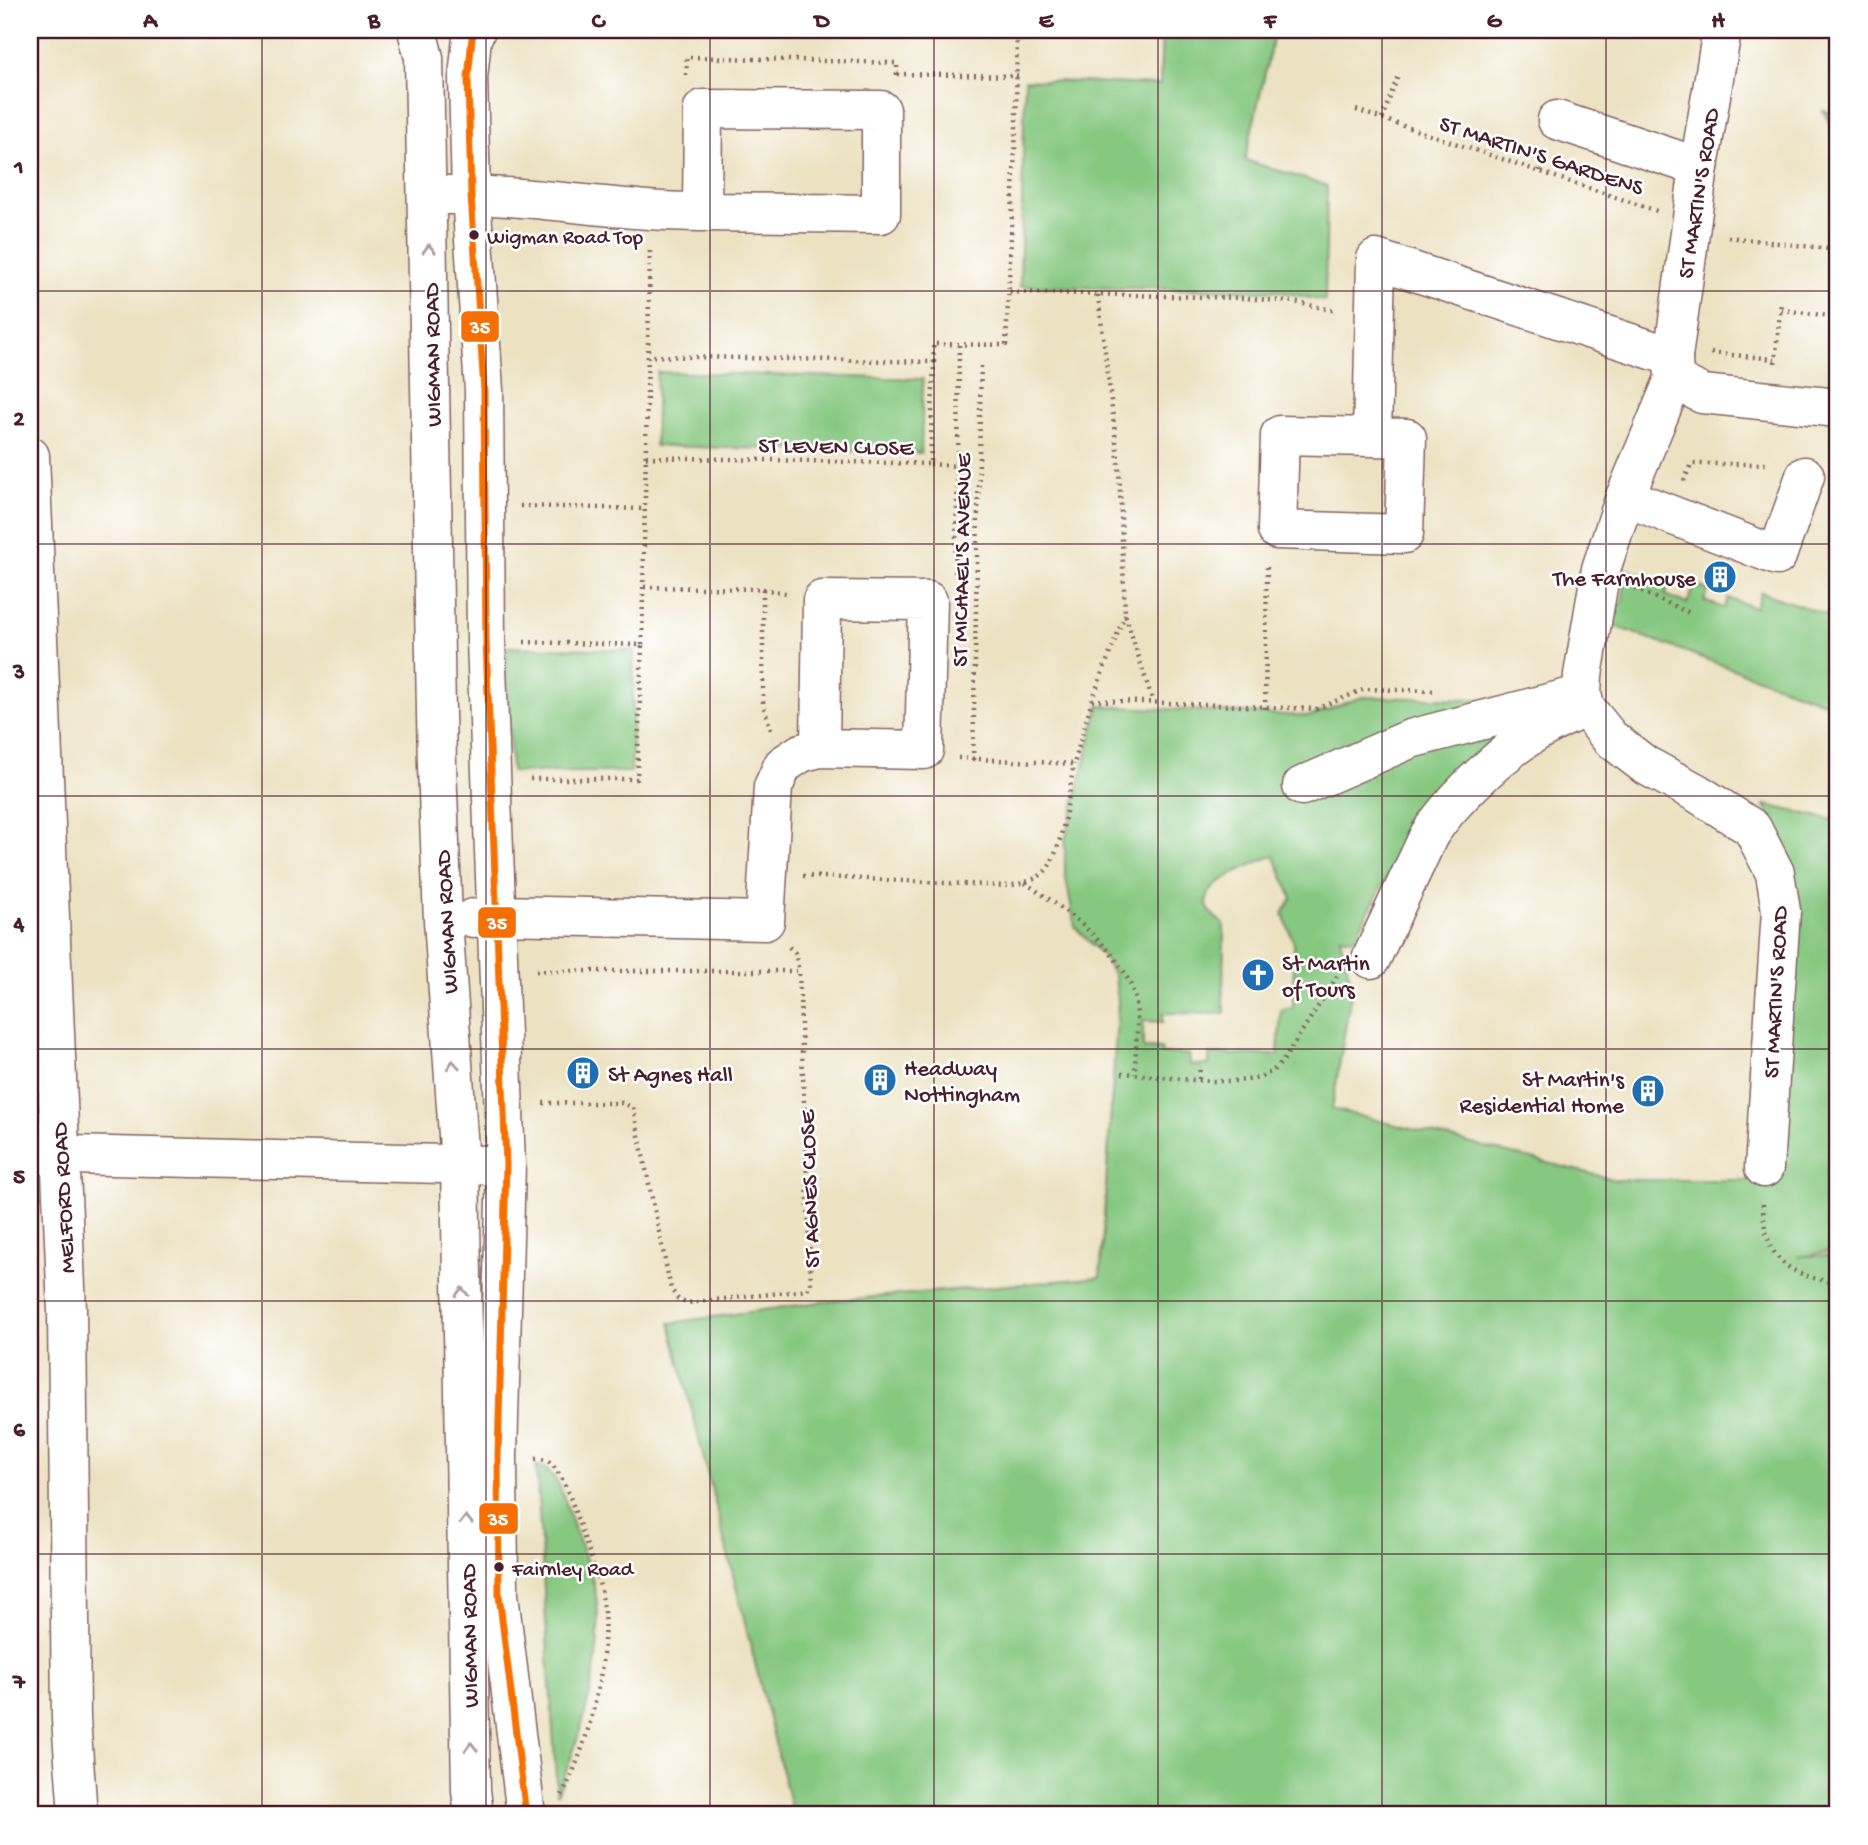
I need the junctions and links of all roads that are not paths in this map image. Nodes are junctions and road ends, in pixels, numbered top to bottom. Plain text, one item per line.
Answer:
1 (416, 30) edge
2 (476, 30) edge
3 (1722, 30) edge
4 (1558, 120) dead end
5 (1699, 167) junction
6 (427, 195) junction
7 (471, 195) junction
8 (702, 212) junction
9 (1683, 377) junction
10 (1838, 408) edge
11 (1372, 437) junction
12 (30, 456) edge
13 (1805, 476) road end
14 (1625, 497) junction
15 (1583, 701) junction
16 (820, 748) junction
17 (1302, 786) dead end
18 (497, 915) junction
19 (443, 920) junction
20 (1371, 958) road end
21 (45, 1154) edge
22 (460, 1164) junction
23 (506, 1165) junction
24 (1764, 1168) road end
25 (542, 1809) edge
26 (78, 1815) edge
27 (474, 1815) edge

1 - 6 street, WIGMAN ROAD
2 - 7 street, WIGMAN ROAD
3 - 5 street, ST MARTIN'S ROAD
4 - 5 street
5 - 9 street, ST MARTIN'S ROAD
6 - 7 street
19 -> 6 street, WIGMAN ROAD
7 - 8 street
7 - 18 street, WIGMAN ROAD
8 - 8 street
9 - 10 street
9 - 11 street
9 - 14 street, ST MARTIN'S ROAD
11 - 11 street
12 - 21 street, MELFORD ROAD
13 - 14 street
14 - 15 street, ST MARTIN'S ROAD
15 - 17 street
15 - 20 street
15 - 24 street, ST MARTIN'S ROAD
16 - 16 street
16 - 18 street
18 - 19 street
18 - 23 street, WIGMAN ROAD
22 -> 19 street, WIGMAN ROAD
21 - 22 street
21 - 26 street, MELFORD ROAD
22 - 23 street
27 -> 22 street, WIGMAN ROAD
23 - 25 street, WIGMAN ROAD

